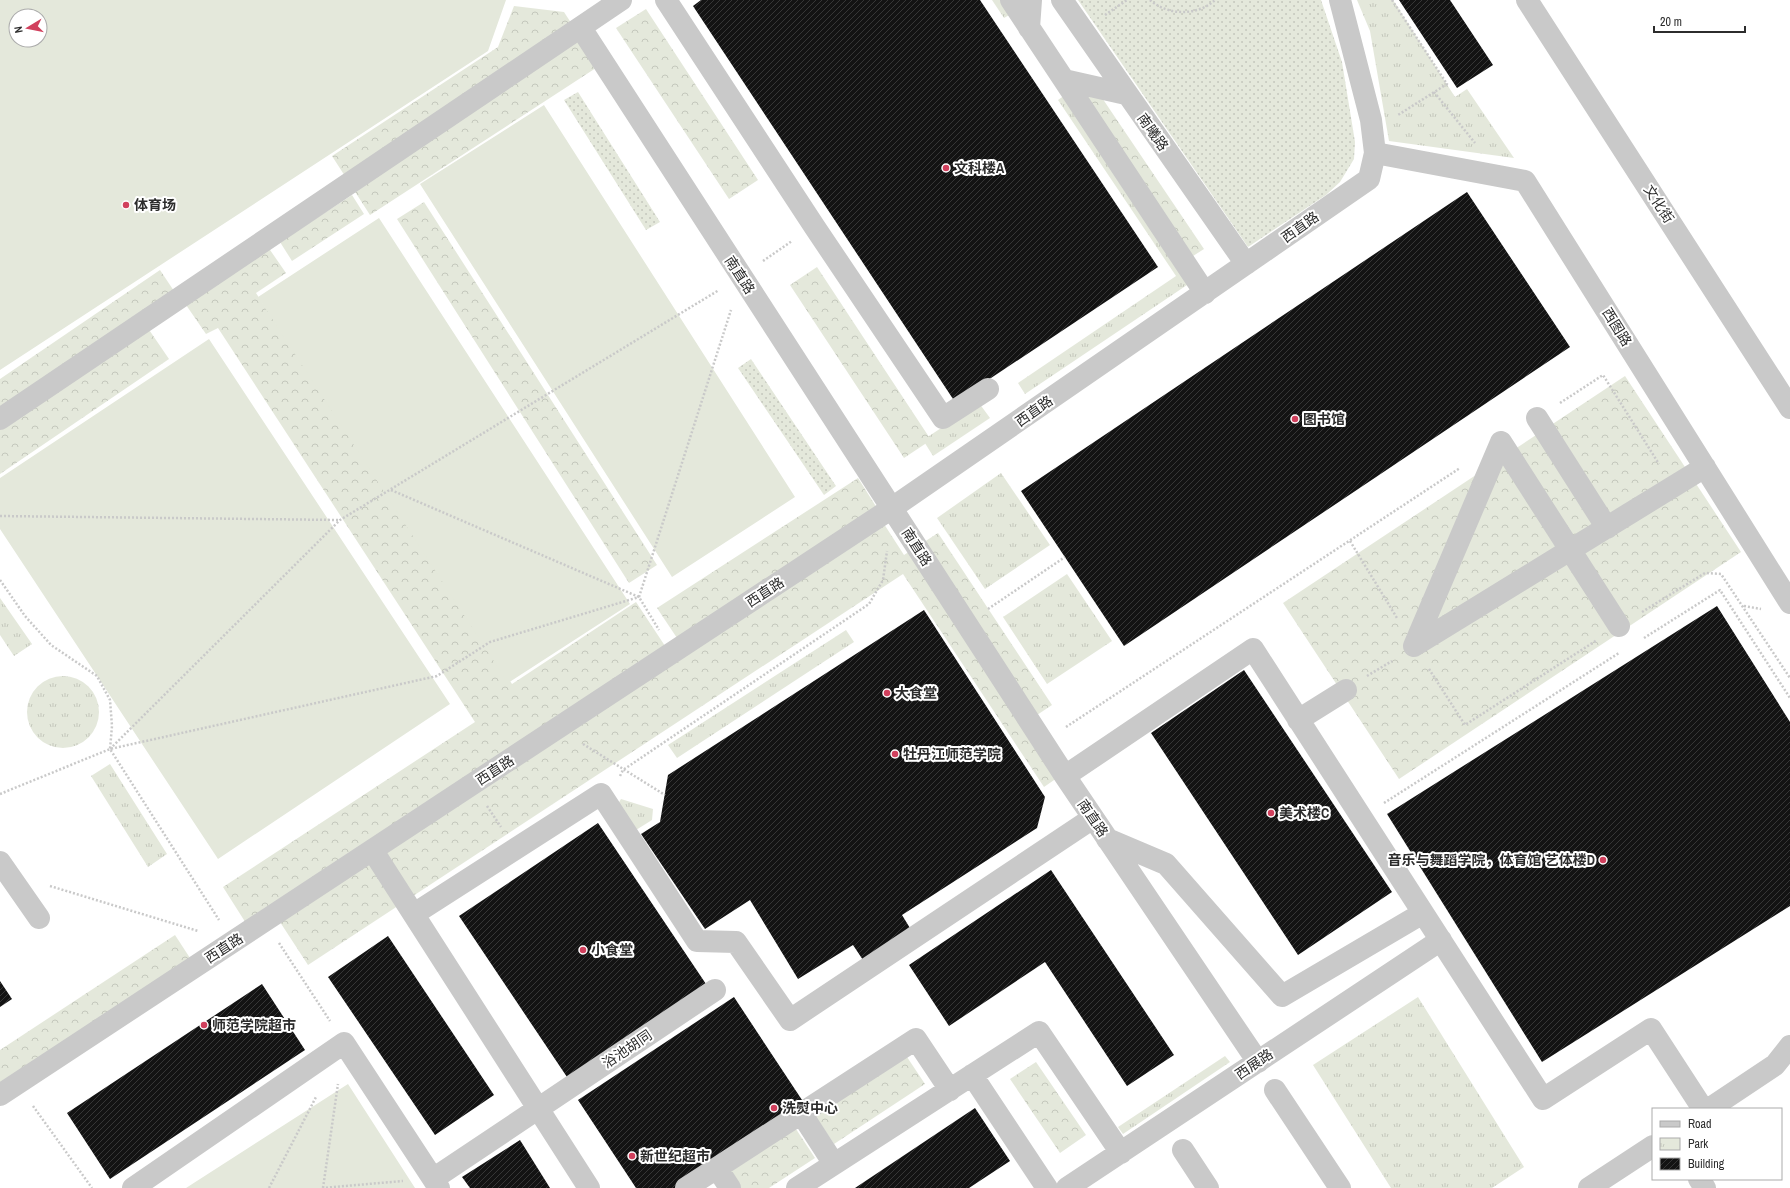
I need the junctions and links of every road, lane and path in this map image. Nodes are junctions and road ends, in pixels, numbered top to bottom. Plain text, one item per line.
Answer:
1 (620, 0) edge
2 (666, 0) edge
3 (1010, 0) edge
4 (1031, 0) edge
5 (1062, 0) edge
6 (1150, 0) edge
7 (1216, 0) edge
8 (1340, 0) edge
9 (1392, 0) edge
10 (1527, 0) edge
11 (581, 28) junction
12 (1029, 28) junction
13 (1064, 80) junction
14 (1434, 92) junction
15 (1126, 94) junction
16 (1372, 131) junction
17 (1375, 153) junction
18 (1502, 177) junction
19 (814, 226) junction
20 (1246, 264) junction
21 (741, 276) junction
22 (1205, 293) junction
23 (988, 389) dead end
24 (1790, 408) edge
25 (1537, 418) joint
26 (0, 419) edge
27 (1495, 456) junction
28 (1705, 467) junction
29 (1653, 468) dead end
30 (391, 490) junction
31 (892, 508) junction
32 (0, 516) edge
33 (340, 520) junction
34 (1607, 528) junction
35 (1350, 541) junction
36 (1570, 550) junction
37 (1065, 557) dead end
38 (0, 580) edge
39 (883, 580) dead end
40 (1007, 596) dead end
41 (639, 597) junction
42 (1790, 603) edge
43 (1619, 626) dead end
44 (1640, 640) dead end
45 (1414, 646) junction
46 (673, 652) junction
47 (1620, 653) dead end
48 (1346, 690) joint
49 (1790, 698) edge
50 (1298, 720) junction
51 (1043, 742) junction
52 (110, 749) junction
53 (602, 756) dead end
54 (623, 770) junction
55 (1065, 776) junction
56 (616, 782) dead end
57 (473, 785) junction
58 (0, 794) edge
59 (665, 795) dead end
60 (1361, 817) junction
61 (1093, 818) junction
62 (1107, 839) junction
63 (516, 849) junction
64 (373, 851) junction
65 (0, 862) edge
66 (45, 884) dead end
67 (1423, 913) junction
68 (414, 914) junction
69 (39, 918) dead end
70 (264, 921) junction
71 (1441, 940) junction
72 (233, 942) junction
73 (715, 990) dead end
74 (344, 1043) junction
75 (1790, 1046) edge
76 (1258, 1062) junction
77 (972, 1075) junction
78 (8, 1089) edge
79 (950, 1090) junction
80 (1275, 1090) dead end
81 (319, 1092) dead end
82 (538, 1108) junction
83 (1702, 1108) edge
84 (1710, 1108) edge
85 (801, 1113) junction
86 (1652, 1147) edge
87 (1183, 1150) dead end
88 (1121, 1153) junction
89 (834, 1164) junction
90 (717, 1168) junction
91 (436, 1183) edge
92 (92, 1188) edge
93 (133, 1188) edge
94 (269, 1188) edge
95 (323, 1188) edge
96 (589, 1188) edge
97 (686, 1188) edge
98 (730, 1188) edge
99 (797, 1188) edge
100 (1047, 1188) edge
101 (1067, 1188) edge
102 (1208, 1188) edge
103 (1340, 1188) edge
104 (1589, 1188) edge

1 - 11 street
2 - 19 street
3 - 12 street
4 - 12 street
5 - 15 street, 南曦路
6 - 7 path
8 - 16 street, 西直路
9 - 14 path
10 - 24 street, 文化街
11 - 21 street, 南直路
11 - 26 street
12 - 13 street
13 - 15 street
13 - 22 street
14 - 16 path
14 - 18 path
15 - 20 street, 南曦路
16 - 17 street, 西直路
17 - 18 street, 西图路
17 - 20 street, 西直路
18 - 28 street, 西图路
19 - 21 path
19 - 23 street
20 - 22 street, 西直路
21 - 30 path
21 - 31 street, 南直路
21 - 41 path
22 - 31 street, 西直路
25 - 29 path
25 - 34 street
27 - 35 path
27 - 36 street
27 - 45 street
28 - 34 street
28 - 42 street, 西图路
30 - 33 path
30 - 41 path
31 - 46 street, 西直路
31 - 51 street, 南直路
32 - 33 path
33 - 52 path
34 - 36 street
35 - 45 path
35 - 51 path
36 - 43 street
36 - 45 street
37 - 40 path
38 - 52 path
39 - 54 path
41 - 46 path
41 - 52 path
44 - 49 path
45 - 48 path
46 - 57 street, 西直路
47 - 60 path
48 - 50 street
50 - 55 street
50 - 60 street
51 - 55 street, 南直路
52 - 58 path
52 - 72 path
53 - 54 path
54 - 56 path
54 - 59 path
55 - 61 street, 南直路
57 - 63 path
57 - 64 street, 西直路
60 - 67 street
61 - 62 street, 南直路
61 - 63 street
62 - 67 street
62 - 76 street, 南直路
63 - 68 street
64 - 68 street
64 - 70 street, 西直路
65 - 69 street
66 - 72 path
67 - 71 street
68 - 82 street
70 - 72 street, 西直路
70 - 74 path
71 - 76 street, 西展路
71 - 83 street
72 - 78 street, 西直路
73 - 82 street, 浴池胡同
74 - 91 street
74 - 93 street
74 - 95 path
75 - 84 street
76 - 88 street, 西展路
77 - 79 street
77 - 88 street
77 - 100 street
78 - 92 path
79 - 85 street
79 - 89 street
80 - 103 street
81 - 94 path
82 - 91 street, 浴池胡同
82 - 96 street
85 - 89 street
85 - 90 street
86 - 104 street
87 - 102 street
88 - 101 street, 西展路
89 - 99 street
90 - 97 street
90 - 98 street
91 - 95 path

